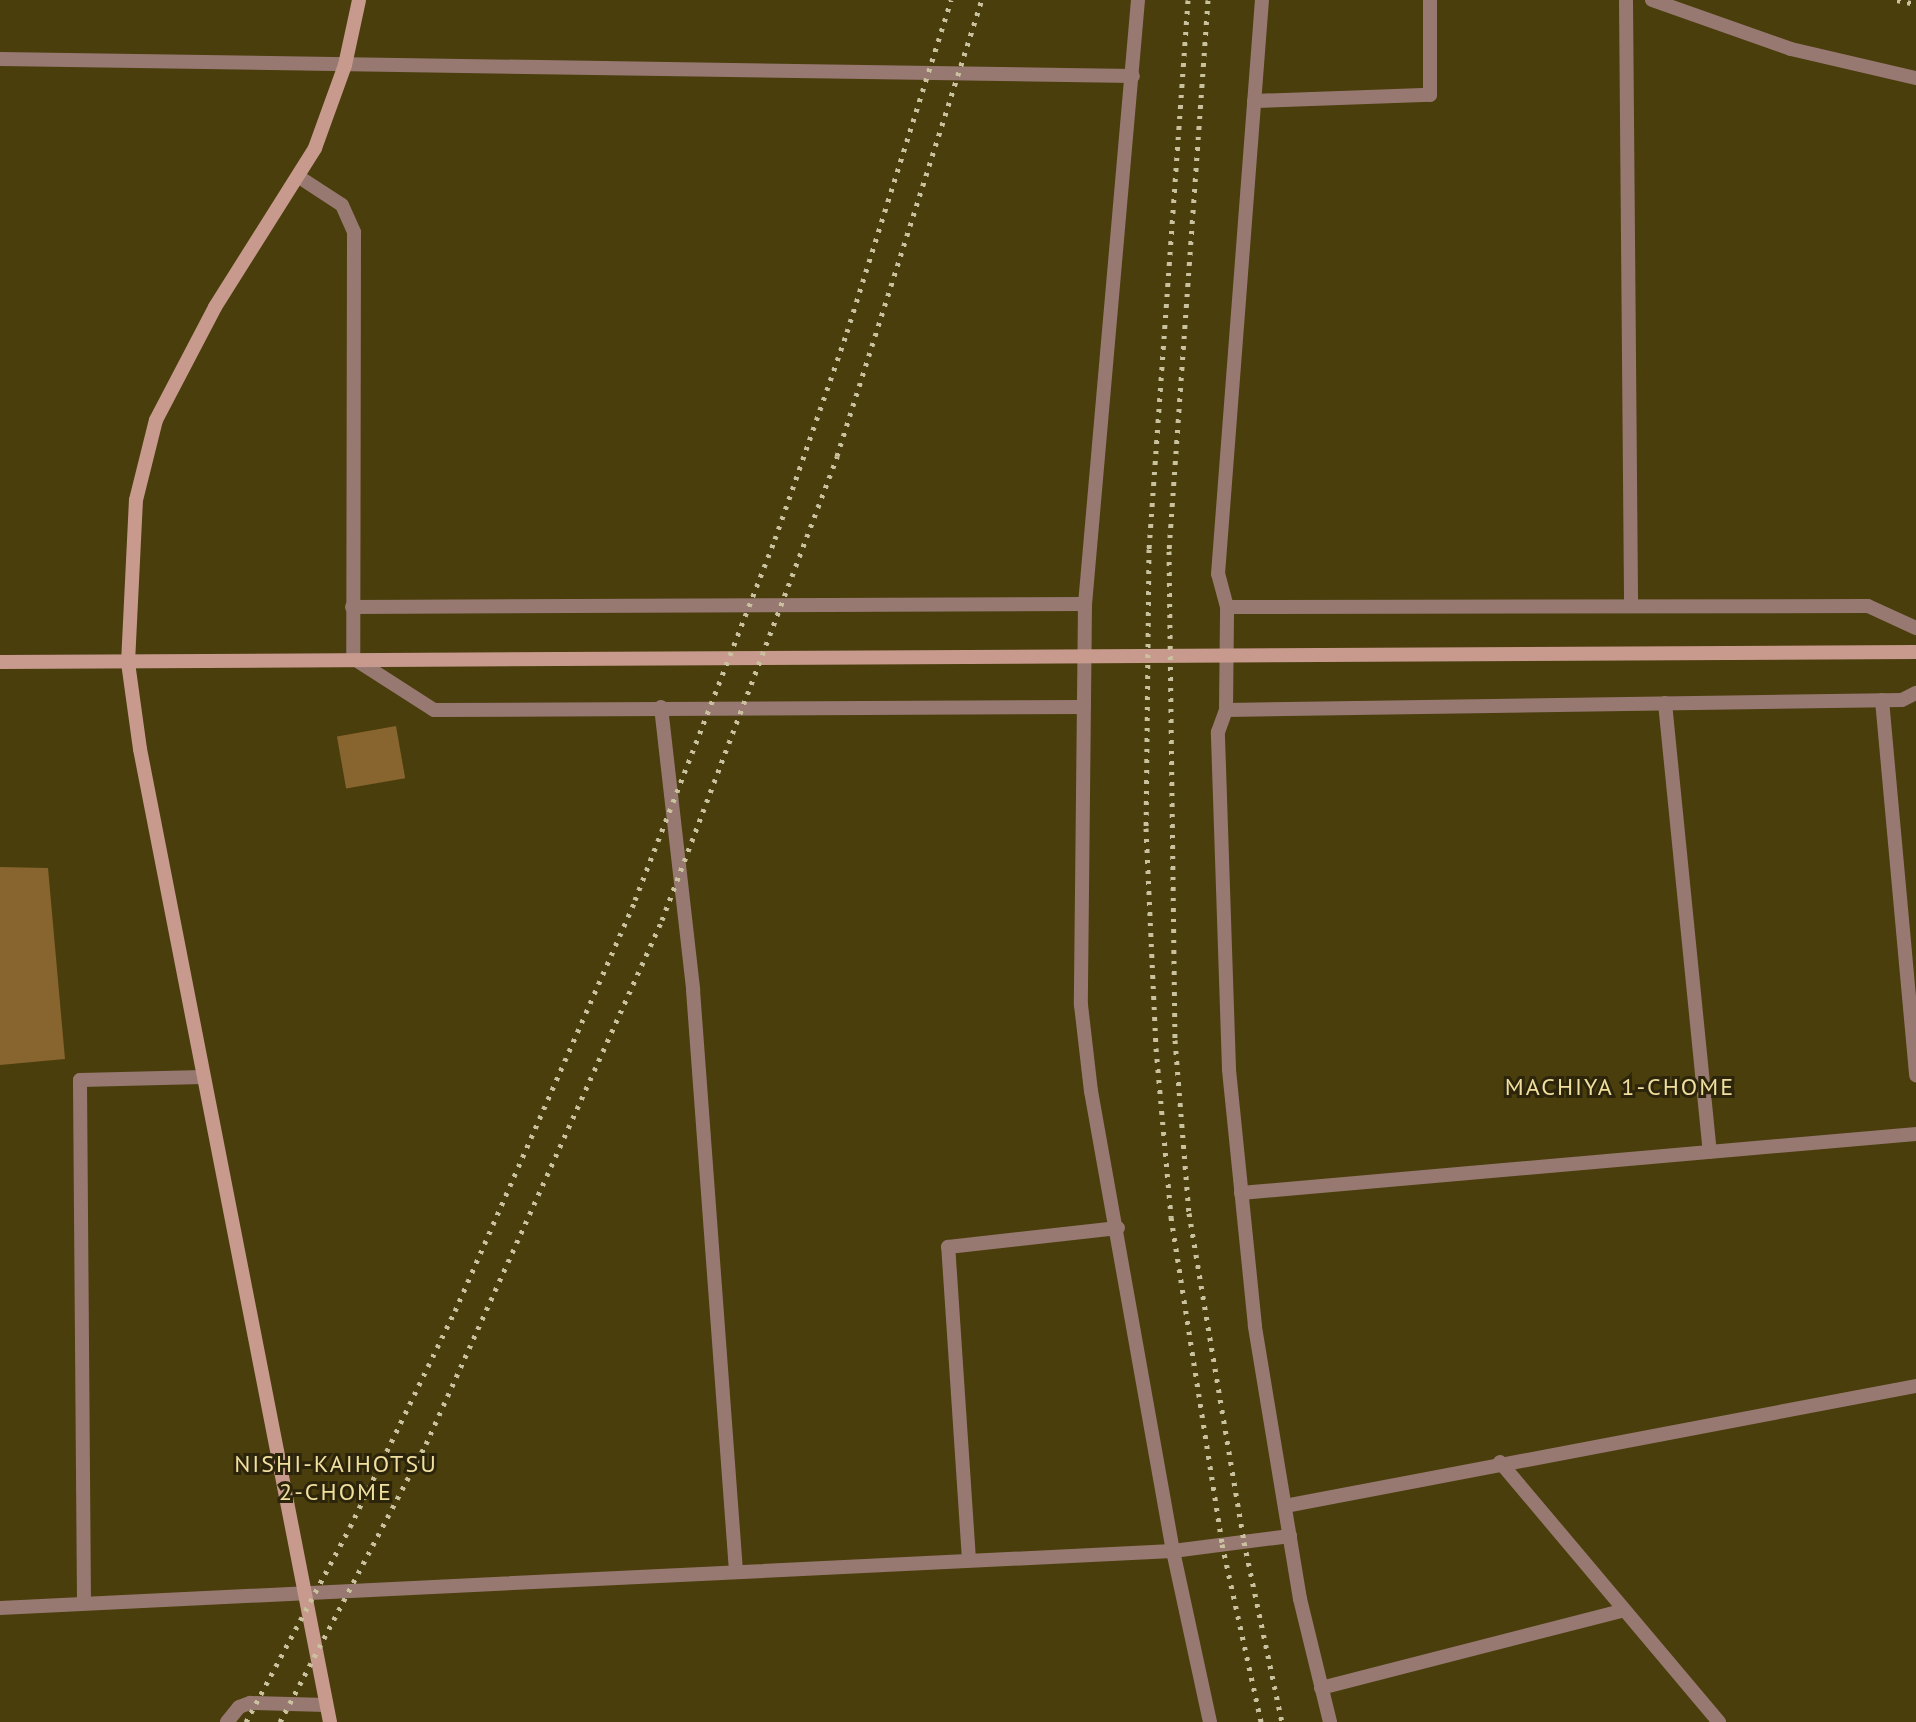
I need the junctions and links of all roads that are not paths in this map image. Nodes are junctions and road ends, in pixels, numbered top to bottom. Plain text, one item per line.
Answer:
1 (359, 0) edge
2 (1138, 0) edge
3 (1262, 0) edge
4 (1430, 0) edge
5 (1626, 0) edge
6 (1651, 0) edge
7 (0, 59) edge
8 (345, 65) junction
9 (1133, 76) junction
10 (1916, 78) edge
11 (1254, 101) junction
12 (299, 177) junction
13 (1632, 603) junction
14 (1086, 604) junction
15 (352, 607) junction
16 (1227, 607) junction
17 (1916, 628) edge
18 (1916, 652) edge
19 (353, 658) junction
20 (0, 662) edge
21 (128, 663) junction
22 (1916, 693) edge
23 (1882, 700) junction
24 (1665, 703) junction
25 (661, 707) junction
26 (1084, 707) junction
27 (1226, 710) junction
28 (1916, 1075) edge
29 (203, 1077) junction
30 (1916, 1134) edge
31 (1710, 1152) junction
32 (1241, 1193) junction
33 (1118, 1228) junction
34 (1916, 1386) edge
35 (1500, 1462) junction
36 (1285, 1506) junction
37 (1290, 1536) junction
38 (1173, 1551) junction
39 (969, 1560) junction
40 (736, 1571) junction
41 (305, 1593) junction
42 (84, 1603) junction
43 (0, 1608) edge
44 (1624, 1610) junction
45 (1321, 1688) junction
46 (326, 1705) junction
47 (227, 1722) edge
48 (330, 1722) edge
49 (1210, 1722) edge
50 (1330, 1722) edge
51 (1719, 1722) edge

1 - 8 street
2 - 9 street
3 - 11 street
4 - 11 street
5 - 13 street
6 - 10 street
7 - 8 street
8 - 9 street
8 - 12 street
9 - 14 street
11 - 16 street
12 - 15 street
12 - 21 street
13 - 16 street
13 - 17 street
14 - 15 street
14 - 26 street
15 - 19 street
16 - 27 street
18 - 19 street
19 - 21 street
19 - 25 street
20 - 21 street
21 - 29 street
22 - 23 street
23 - 24 street
23 - 28 street
24 - 27 street
24 - 31 street
25 - 26 street
25 - 40 street
26 - 33 street
27 - 32 street
29 - 41 street
29 - 42 street
30 - 31 street
31 - 32 street
32 - 36 street
33 - 38 street
33 - 39 street
34 - 35 street
35 - 36 street
35 - 44 street
36 - 37 street
37 - 38 street
37 - 45 street
38 - 39 street
38 - 49 street
39 - 40 street
40 - 41 street
41 - 42 street
41 - 46 street
42 - 43 street
44 - 45 street
44 - 51 street
45 - 50 street
46 - 47 street
46 - 48 street

